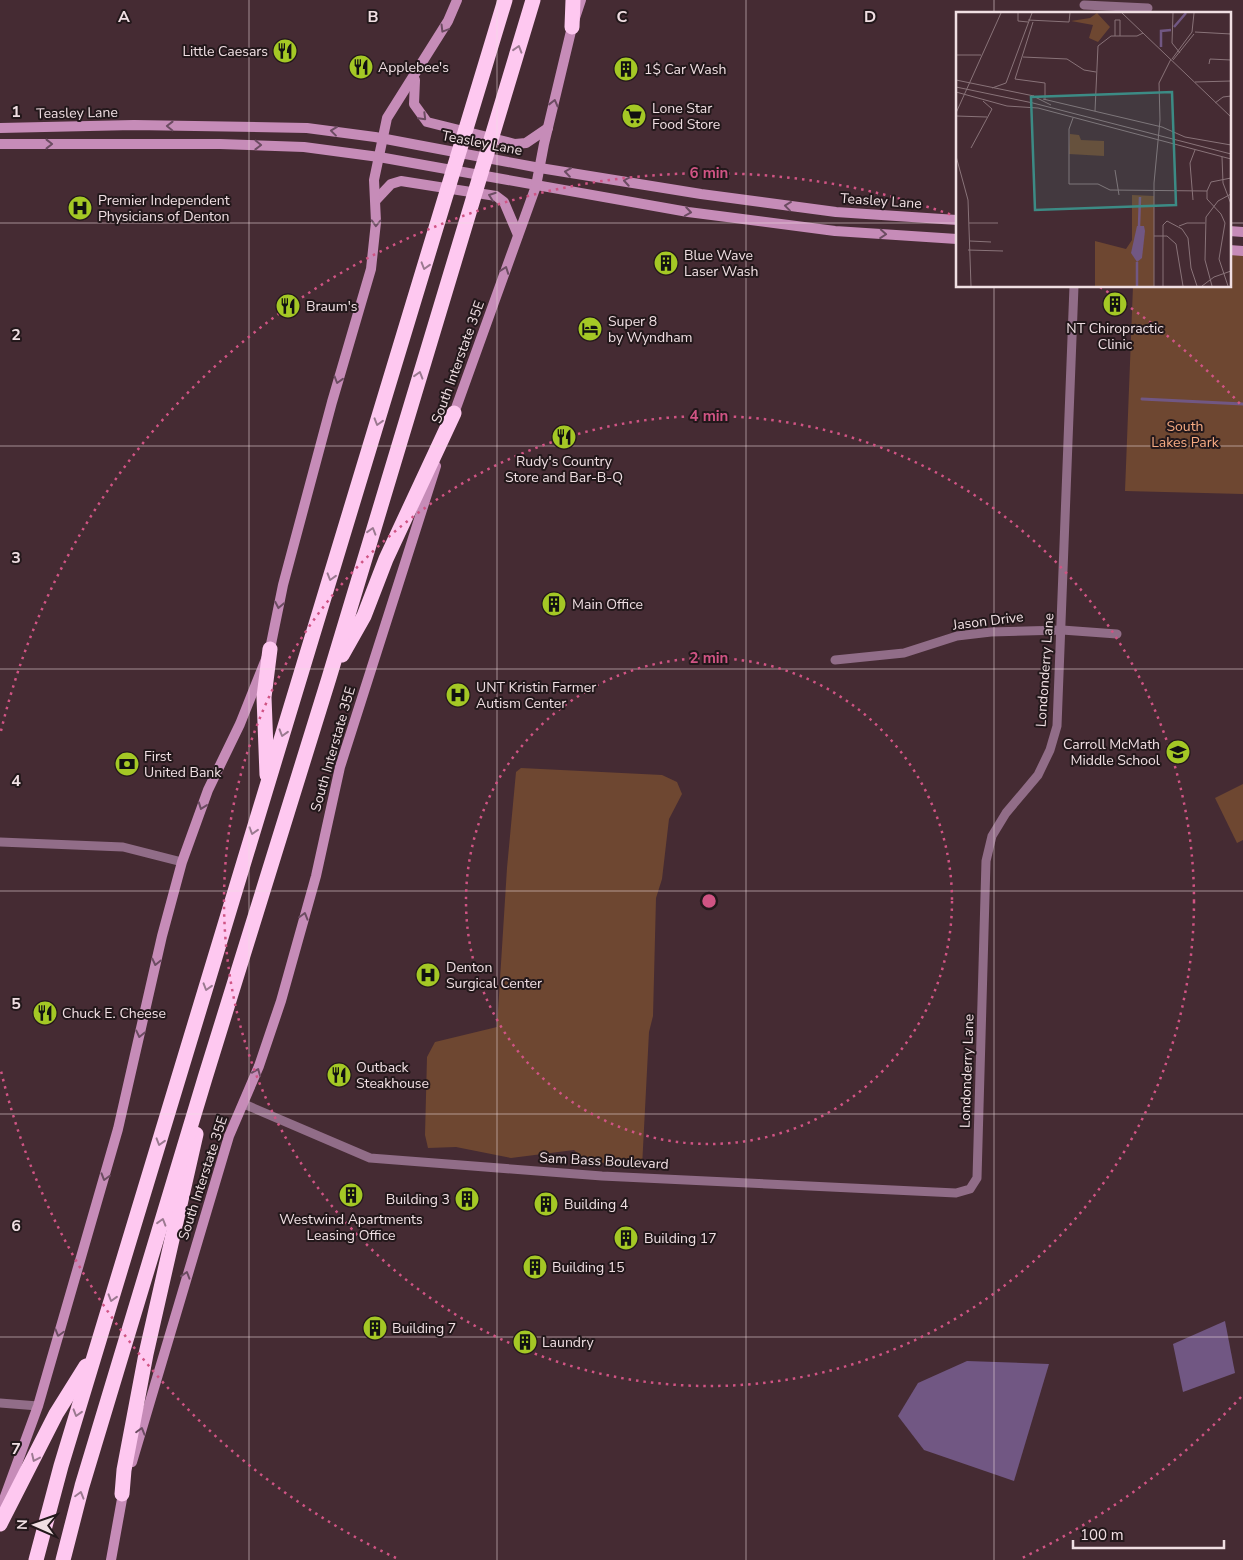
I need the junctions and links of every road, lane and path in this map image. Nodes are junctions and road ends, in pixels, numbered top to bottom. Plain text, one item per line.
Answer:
1 (458, 0) edge
2 (505, 0) edge
3 (533, 0) edge
4 (574, 0) edge
5 (581, 0) edge
6 (1084, 6) edge
7 (1148, 8) dead end
8 (572, 27) junction
9 (417, 72) junction
10 (219, 127) junction
11 (0, 128) edge
12 (548, 128) junction
13 (382, 139) junction
14 (0, 144) edge
15 (220, 144) junction
16 (379, 157) junction
17 (540, 168) junction
18 (536, 186) junction
19 (376, 200) junction
20 (836, 212) junction
21 (956, 220) edge
22 (835, 231) junction
23 (1230, 231) edge
24 (1243, 232) edge
25 (518, 235) junction
26 (956, 240) edge
27 (1230, 250) edge
28 (1243, 251) edge
29 (1074, 288) edge
30 (454, 414) junction
31 (1062, 630) junction
32 (1117, 634) dead end
33 (270, 649) junction
34 (835, 660) dead end
35 (329, 678) junction
36 (267, 784) junction
37 (0, 842) edge
38 (182, 862) junction
39 (205, 1078) junction
40 (244, 1104) junction
41 (972, 1185) joint
42 (96, 1350) junction
43 (0, 1403) edge
44 (38, 1406) junction
45 (121, 1501) junction
46 (0, 1510) edge
47 (0, 1524) edge
48 (36, 1560) edge
49 (63, 1560) edge
50 (111, 1560) edge

1 -> 9 main road
2 -> 36 highway
35 -> 3 highway
4 - 8 highway
5 - 8 main road, South Interstate 35E
6 - 7 street
12 -> 8 main road, South Interstate 35E
9 -> 12 main road
9 - 13 main road
10 -> 11 main road, Teasley Lane
13 -> 10 main road, Teasley Lane
10 - 15 main road
12 - 17 main road, South Interstate 35E
13 - 16 main road
13 - 17 main road, Teasley Lane
14 -> 15 main road
15 -> 16 main road
16 - 18 main road
16 - 19 main road
17 - 18 main road, South Interstate 35E
20 -> 17 main road, Teasley Lane
18 -> 22 main road
18 - 25 main road, South Interstate 35E
25 -> 19 main road
19 -> 33 main road
20 - 21 main road, Teasley Lane
20 - 22 main road
22 -> 26 main road
23 - 24 main road
30 -> 25 main road, South Interstate 35E
27 - 28 main road
29 - 31 street, Londonderry Lane
30 - 35 highway
40 -> 30 main road, South Interstate 35E
31 - 32 street, Jason Drive
31 - 34 street, Jason Drive
31 - 41 street, Londonderry Lane
33 - 36 highway
33 -> 38 main road
35 - 39 highway
36 -> 42 highway
37 - 38 street
38 -> 44 main road
39 - 45 highway
49 -> 39 highway
40 - 41 street, Sam Bass Boulevard
45 -> 40 main road, South Interstate 35E
42 -> 47 highway
42 -> 48 highway
43 - 44 street
44 - 46 main road
45 - 50 main road, South Interstate 35E

